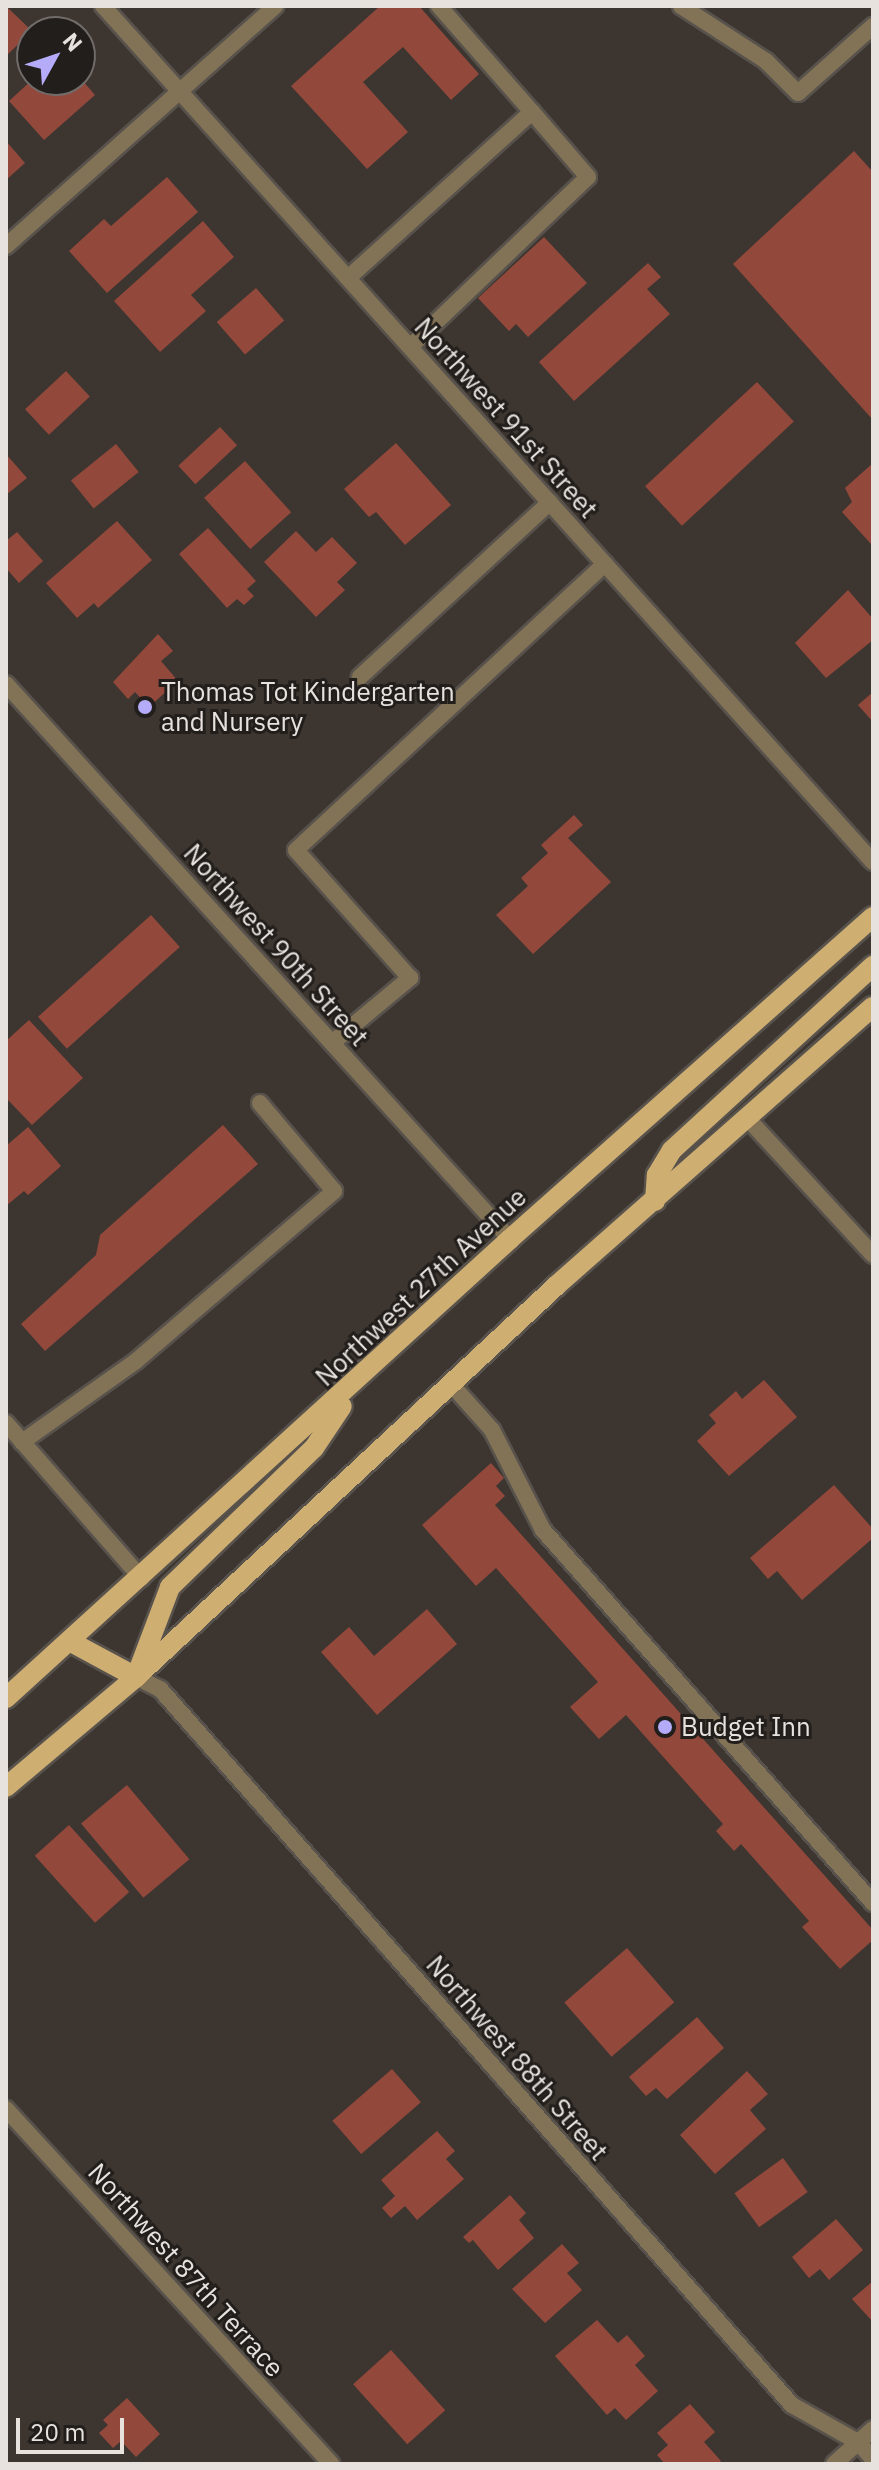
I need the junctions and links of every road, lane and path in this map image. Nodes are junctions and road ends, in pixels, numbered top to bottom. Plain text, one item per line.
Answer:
1 (103, 6) edge
2 (275, 6) edge
3 (439, 6) edge
4 (681, 6) edge
5 (873, 26) edge
6 (179, 91) junction
7 (532, 112) junction
8 (6, 246) edge
9 (348, 278) junction
10 (410, 347) junction
11 (550, 502) junction
12 (605, 564) junction
13 (360, 677) dead end
14 (6, 684) edge
15 (873, 862) edge
16 (873, 917) edge
17 (873, 966) edge
18 (873, 1007) edge
19 (332, 1043) junction
20 (260, 1103) dead end
21 (749, 1120) junction
22 (655, 1201) junction
23 (510, 1239) junction
24 (873, 1255) edge
25 (360, 1379) junction
26 (451, 1384) junction
27 (6, 1423) edge
28 (22, 1442) junction
29 (141, 1578) junction
30 (71, 1642) junction
31 (136, 1677) junction
32 (6, 1698) edge
33 (6, 1787) edge
34 (873, 1903) edge
35 (6, 2109) edge
36 (873, 2429) edge
37 (858, 2442) junction
38 (873, 2459) edge
39 (331, 2464) edge
40 (834, 2464) edge

1 - 6 street, Northwest 91st Street
2 - 6 street
3 - 7 street
4 - 5 street
6 - 8 street
6 - 9 street, Northwest 91st Street
7 - 9 street
7 - 10 street
9 - 10 street, Northwest 91st Street
10 - 11 street, Northwest 91st Street
11 - 12 street, Northwest 91st Street
11 - 13 street
12 - 15 street, Northwest 91st Street
12 - 19 street
14 - 19 street, Northwest 90th Street
16 - 23 main road, Northwest 27th Avenue
17 - 22 main road
18 - 21 main road
19 - 23 street, Northwest 90th Street
20 - 28 street
21 - 22 main road
21 - 24 street
22 - 26 main road
23 - 25 main road, Northwest 27th Avenue
25 - 29 main road, Northwest 27th Avenue
25 - 31 main road
26 - 31 main road
26 - 34 street
27 - 28 street
28 - 29 street
29 - 30 main road, Northwest 27th Avenue
30 - 31 main road
30 - 32 main road, Northwest 27th Avenue
31 - 33 main road
31 - 37 street, Northwest 88th Street
35 - 39 street, Northwest 87th Terrace
36 - 37 street
37 - 38 street, Northwest 88th Street
37 - 40 street

